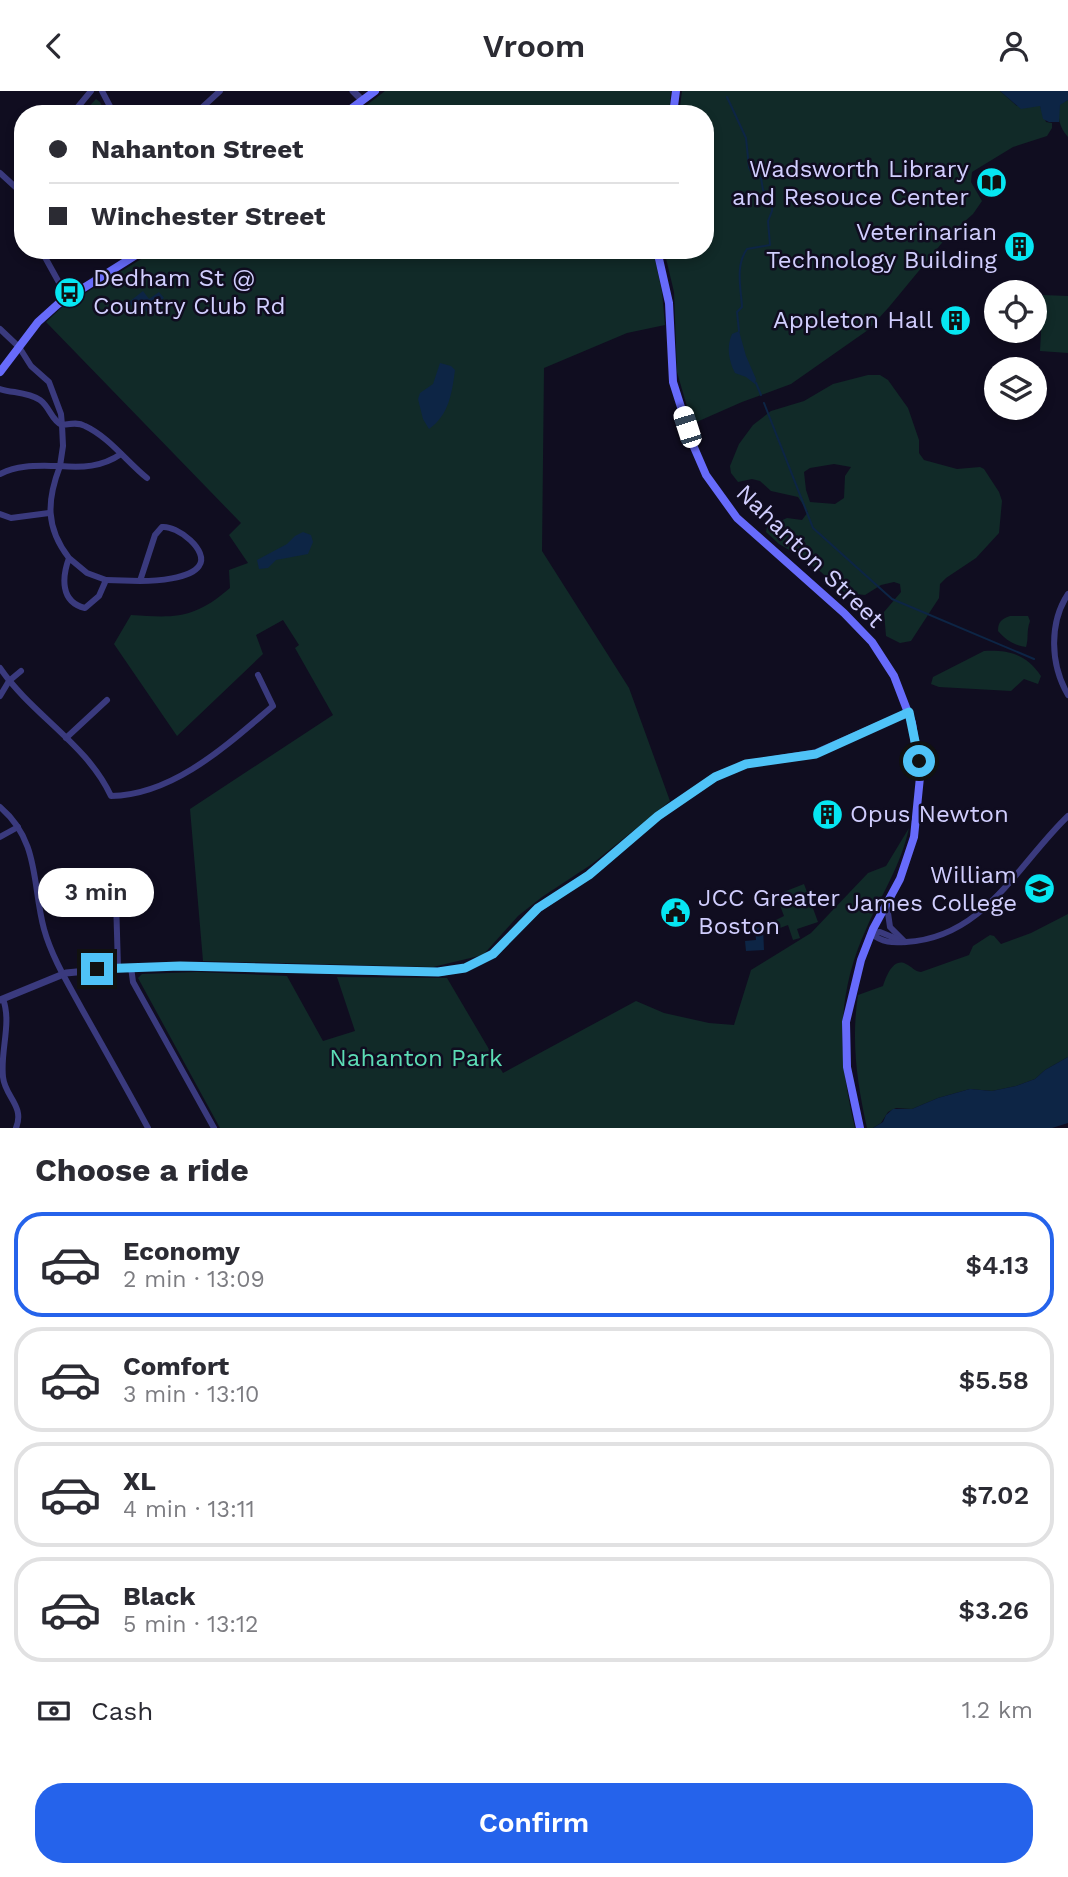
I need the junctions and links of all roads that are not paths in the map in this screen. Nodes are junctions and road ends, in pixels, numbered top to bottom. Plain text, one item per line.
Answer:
1 (91, 91) edge
2 (220, 91) edge
3 (353, 91) edge
4 (375, 91) edge
5 (362, 100) junction
6 (79, 105) edge
7 (205, 105) edge
8 (356, 105) edge
9 (0, 173) edge
10 (14, 186) edge
11 (46, 259) edge
12 (129, 259) edge
13 (659, 259) edge
14 (67, 297) junction
15 (0, 328) edge
16 (19, 347) junction
17 (0, 372) edge
18 (0, 389) edge
19 (62, 425) junction
20 (121, 454) junction
21 (60, 466) junction
22 (0, 474) edge
23 (147, 478) dead end
24 (49, 513) junction
25 (0, 514) edge
26 (69, 558) junction
27 (106, 580) junction
28 (140, 581) junction
29 (1068, 594) edge
30 (0, 668) edge
31 (21, 671) dead end
32 (258, 675) dead end
33 (9, 681) junction
34 (1068, 695) edge
35 (0, 696) edge
36 (107, 700) dead end
37 (909, 712) junction
38 (66, 739) junction
39 (0, 807) edge
40 (1068, 815) edge
41 (18, 827) junction
42 (0, 837) edge
43 (145, 877) dead end
44 (888, 903) junction
45 (871, 933) junction
46 (905, 942) junction
47 (131, 967) junction
48 (118, 968) junction
49 (62, 974) junction
50 (1, 1000) edge
51 (2, 1048) edge
52 (2, 1082) edge
53 (16, 1128) edge
54 (148, 1128) edge
55 (215, 1128) edge
56 (860, 1128) edge

1 - 6 street
2 - 7 street
3 - 5 street
4 - 5 main road
5 - 8 main road
9 - 10 street
11 - 14 street
12 - 14 main road
13 - 37 main road, Nahanton Street
14 - 16 main road
15 - 16 street
16 - 17 main road
16 - 19 street
18 - 19 street
19 - 20 street
19 - 21 street
20 - 21 street
20 - 23 street
21 - 22 street
21 - 24 street
24 - 25 street
24 - 26 street
26 - 27 street
26 - 27 street
27 - 28 street
28 - 28 street
29 - 34 street
30 - 33 street
31 - 33 street
32 - 38 street
33 - 35 street
33 - 38 street
36 - 38 street
37 - 44 main road, Nahanton Street
37 - 47 street
39 - 41 street
40 - 46 street
41 - 42 street
41 - 49 street
43 - 48 street
44 - 45 main road, Nahanton Street
44 - 46 street
45 - 46 street
45 - 56 main road, Nahanton Street
47 - 48 street
47 - 55 street
48 - 49 street
49 - 50 street
49 - 54 street
50 - 51 street
51 - 52 street
52 - 53 street

